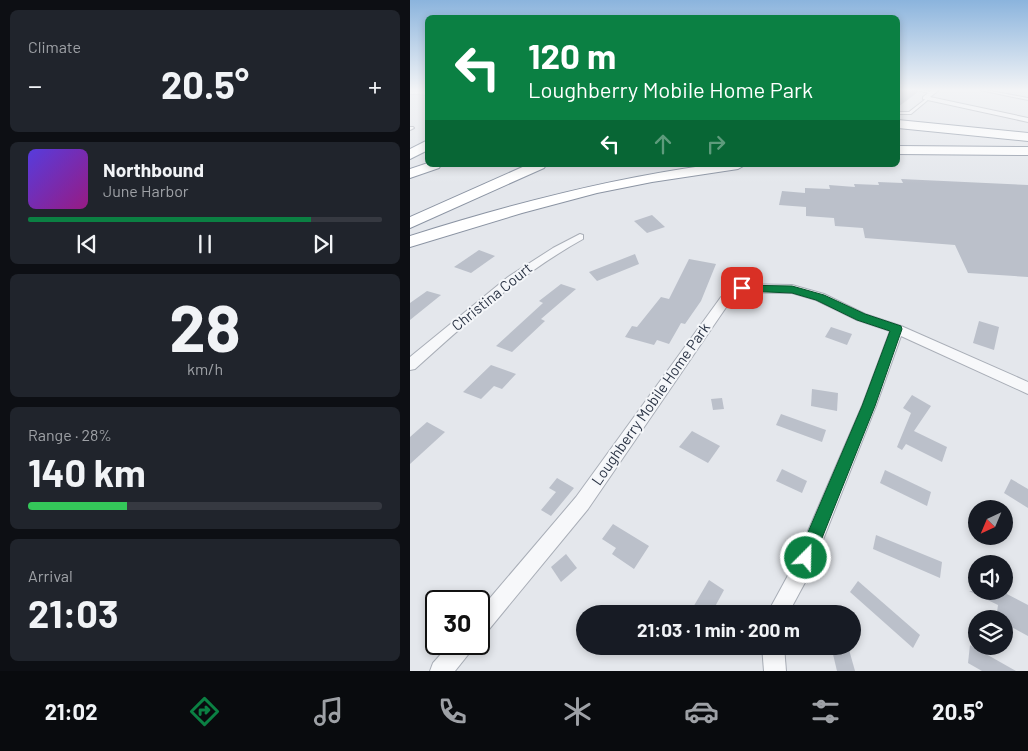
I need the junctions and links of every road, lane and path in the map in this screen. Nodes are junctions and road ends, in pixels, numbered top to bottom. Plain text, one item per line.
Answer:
1 (900, 124) edge
2 (900, 130) edge
3 (1028, 137) edge
4 (1028, 142) edge
5 (425, 146) edge
6 (900, 150) edge
7 (1028, 151) edge
8 (410, 154) edge
9 (429, 167) edge
10 (536, 167) edge
11 (688, 167) edge
12 (725, 167) edge
13 (410, 174) edge
14 (664, 176) junction
15 (410, 223) edge
16 (580, 237) dead end
17 (410, 242) edge
18 (897, 329) junction
19 (410, 365) edge
20 (1028, 388) edge
21 (782, 605) edge
22 (490, 613) edge
23 (455, 655) edge
24 (774, 655) edge
25 (441, 671) edge
26 (775, 671) edge

1 - 3 highway
2 - 4 highway
5 - 8 highway
6 - 7 highway
9 - 13 highway
10 - 15 highway
11 - 14 highway
12 - 14 highway
14 - 17 highway
16 - 19 street, Christina Court
18 - 20 street, Loughberry Mobile Home Park
18 - 21 street
18 - 22 street, Loughberry Mobile Home Park
23 - 25 street
24 - 26 street

